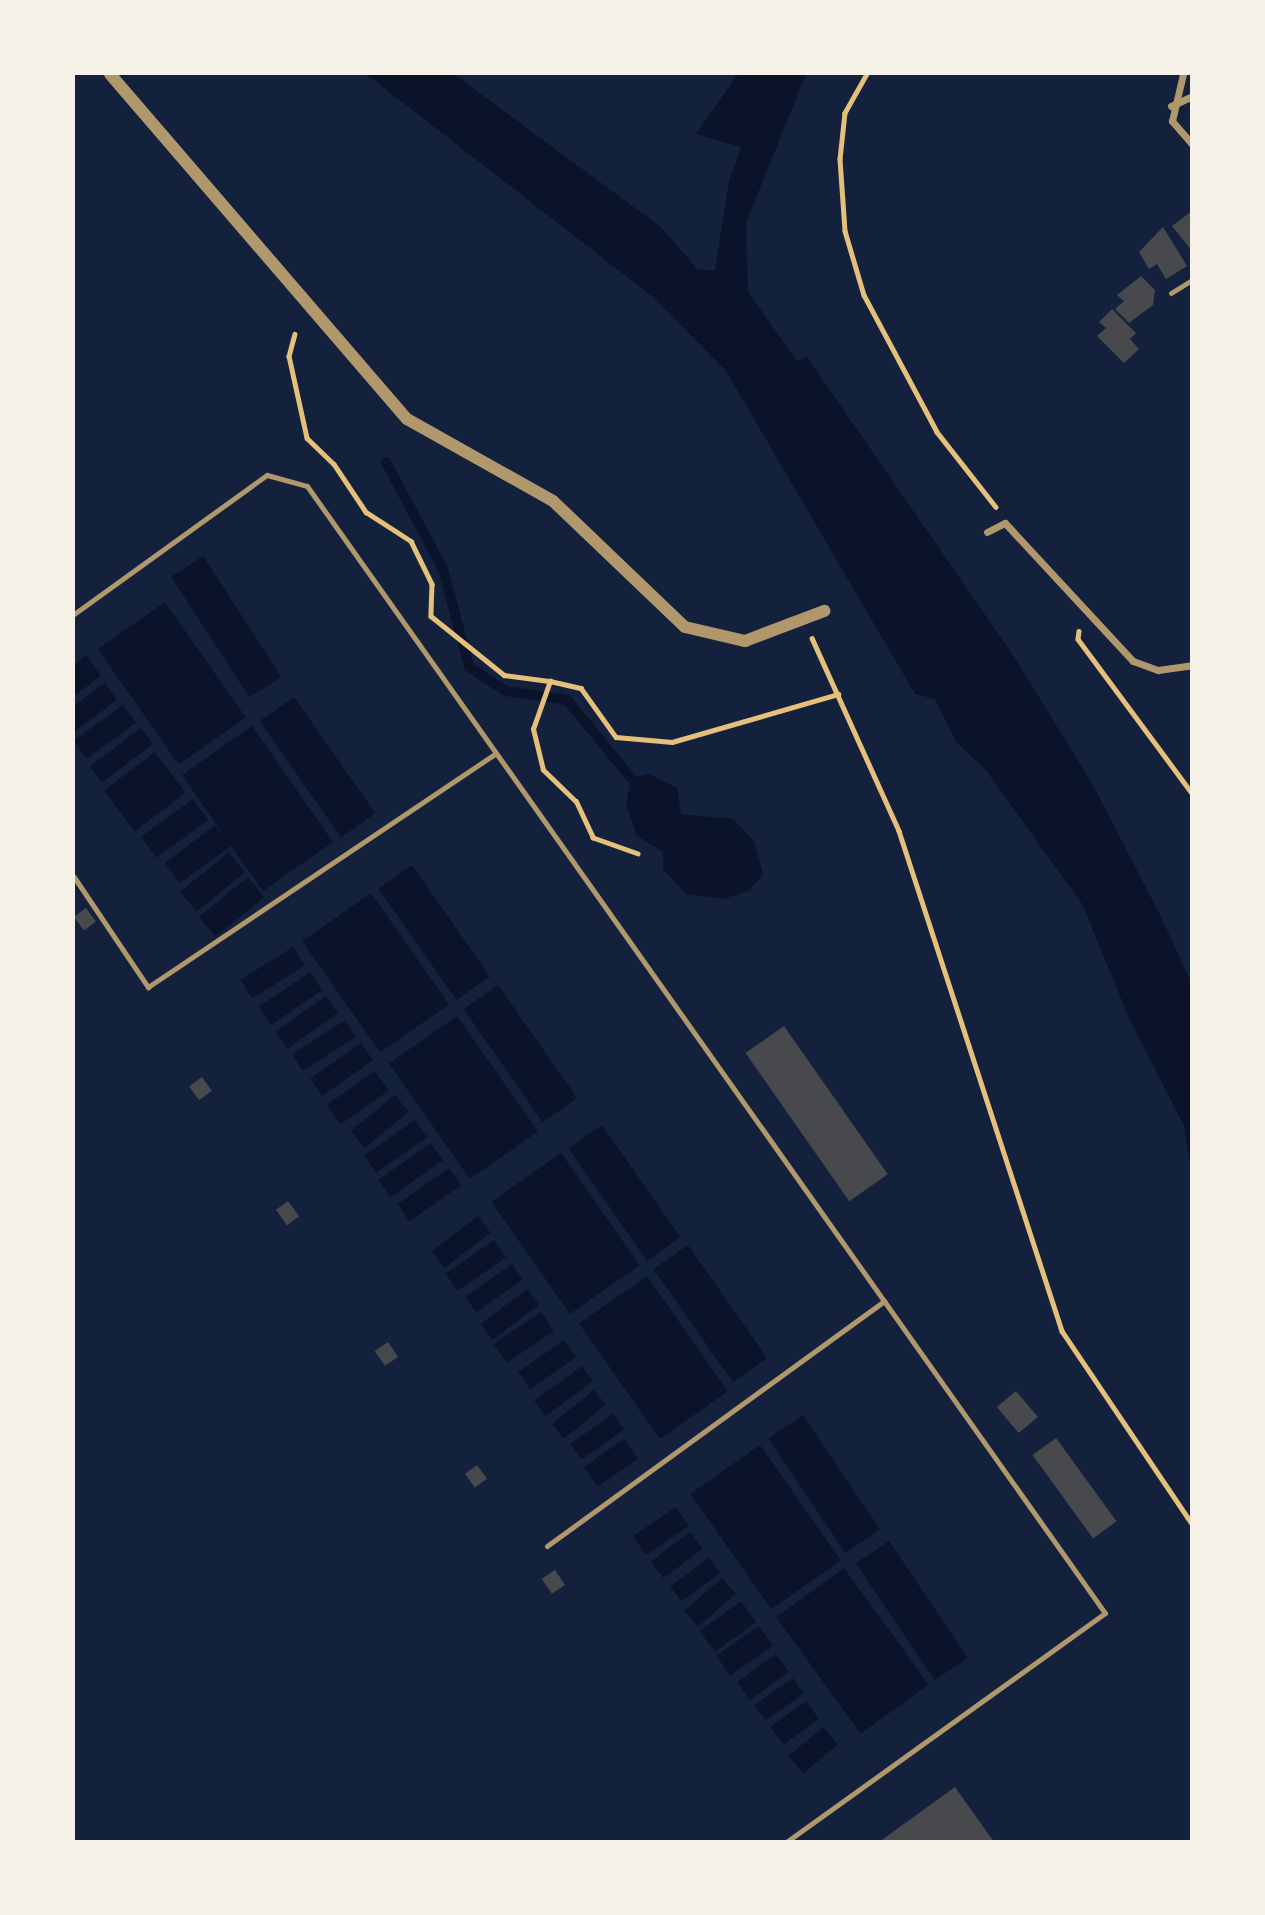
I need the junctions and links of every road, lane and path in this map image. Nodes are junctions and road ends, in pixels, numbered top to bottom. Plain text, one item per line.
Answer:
1 (110, 74) edge
2 (867, 74) edge
3 (1183, 74) edge
4 (1192, 96) edge
5 (1171, 106) junction
6 (1192, 144) edge
7 (1192, 280) edge
8 (1171, 293) dead end
9 (295, 334) dead end
10 (1005, 523) junction
11 (987, 532) dead end
12 (1082, 609) junction
13 (824, 611) dead end
14 (74, 614) edge
15 (805, 621) junction
16 (1192, 665) edge
17 (549, 682) junction
18 (838, 694) junction
19 (496, 752) junction
20 (1192, 793) edge
21 (638, 854) dead end
22 (74, 877) edge
23 (884, 1301) junction
24 (1192, 1524) edge
25 (547, 1546) dead end
26 (786, 1842) edge

1 - 15 street
2 - 10 path
3 - 5 street
4 - 5 street
5 - 6 street
7 - 8 lane
9 - 17 path
10 - 11 street
10 - 12 street
12 - 16 street
12 - 20 path
13 - 15 street
14 - 19 lane
15 - 18 path
17 - 18 path
17 - 21 path
18 - 24 path
19 - 22 lane
19 - 23 lane
23 - 25 lane
23 - 26 lane

